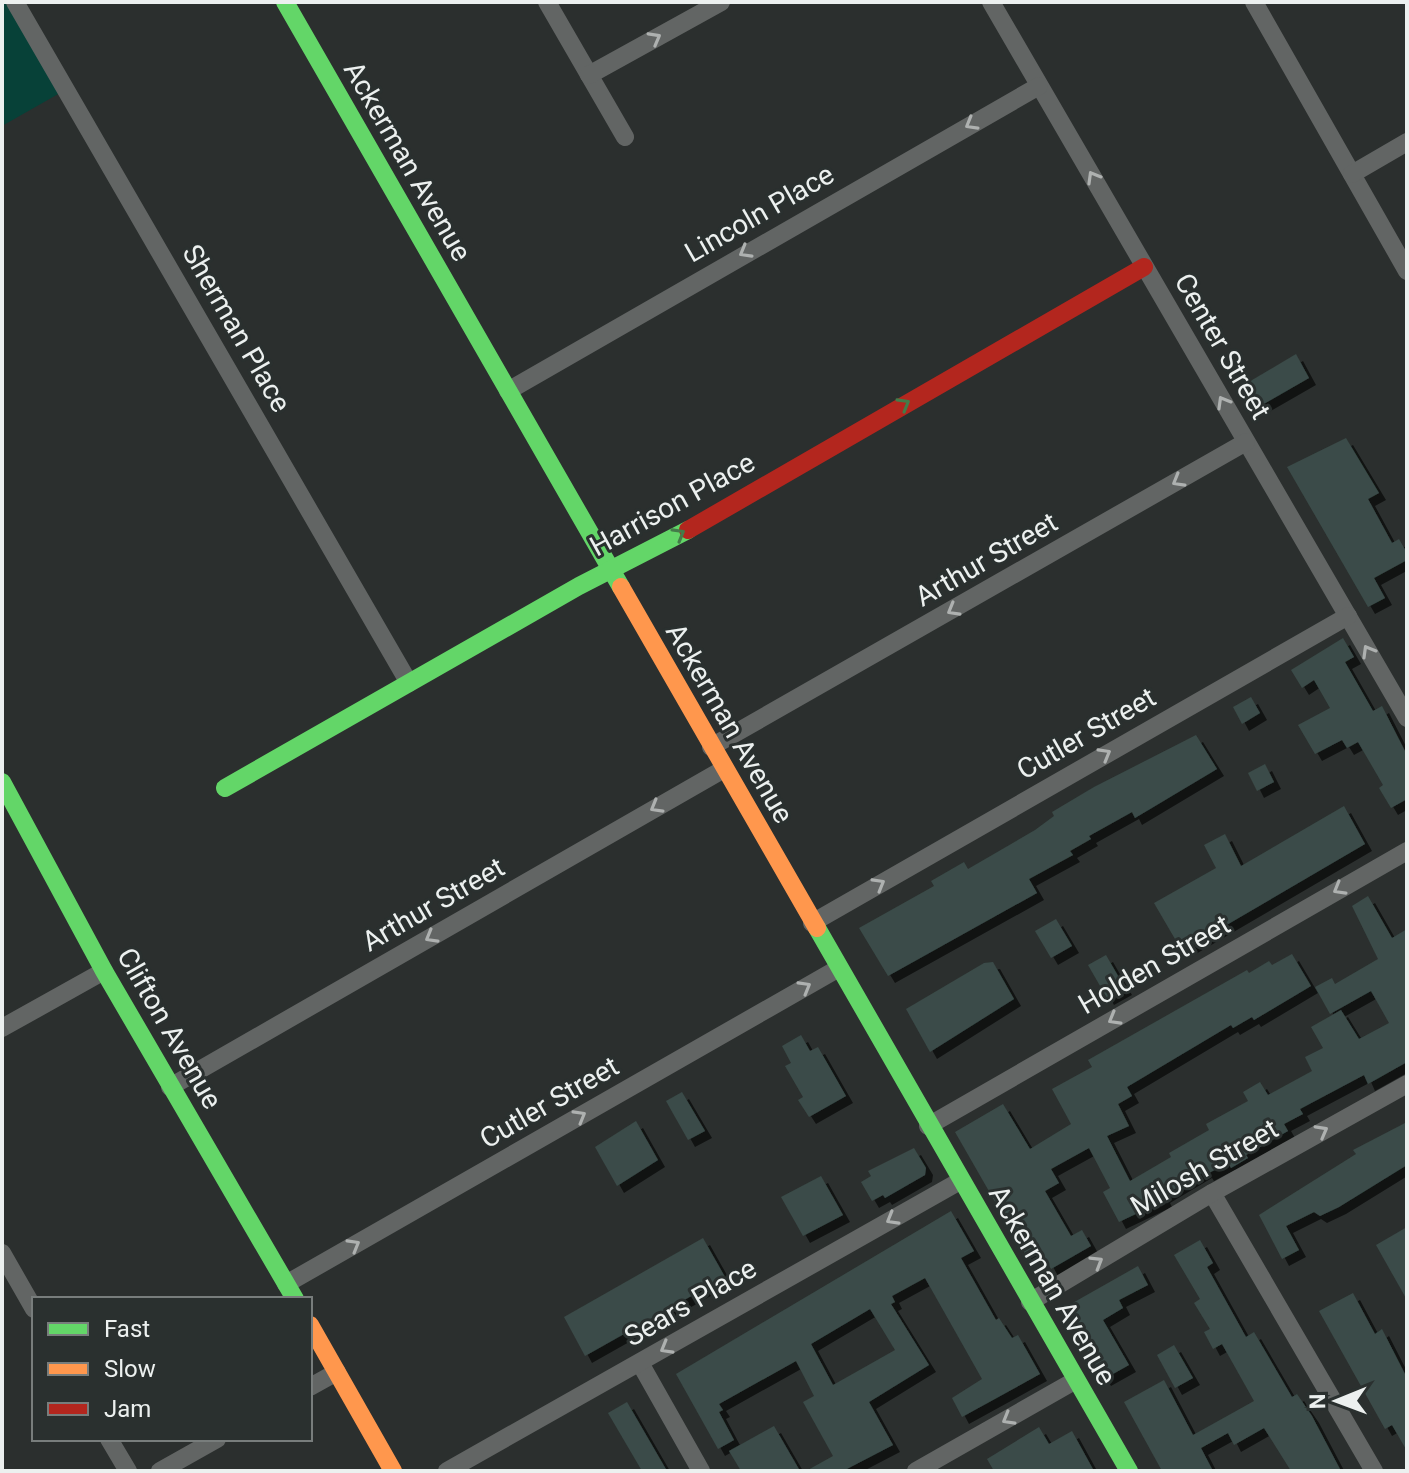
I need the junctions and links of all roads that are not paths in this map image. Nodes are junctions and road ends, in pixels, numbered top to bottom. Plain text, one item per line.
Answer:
1 (15, 2) edge
2 (285, 2) edge
3 (547, 2) edge
4 (721, 2) edge
5 (991, 2) edge
6 (1254, 2) edge
7 (589, 75) junction
8 (1039, 86) junction
9 (625, 137) dead end
10 (1407, 142) edge
11 (1352, 174) junction
12 (1144, 267) junction
13 (1407, 271) edge
14 (508, 391) junction
15 (1246, 442) junction
16 (611, 571) junction
17 (1348, 616) junction
18 (409, 683) junction
19 (1402, 699) edge
20 (1407, 718) edge
21 (711, 747) junction
22 (724, 769) junction
23 (2, 782) edge
24 (225, 788) dead end
25 (1407, 851) edge
26 (812, 923) junction
27 (839, 968) junction
28 (104, 971) junction
29 (2, 1028) edge
30 (1407, 1084) edge
31 (170, 1087) junction
32 (928, 1126) junction
33 (960, 1181) junction
34 (1212, 1193) junction
35 (2, 1253) edge
36 (290, 1292) edge
37 (1030, 1302) junction
38 (32, 1306) edge
39 (312, 1328) edge
40 (640, 1363) junction
41 (337, 1372) junction
42 (1076, 1380) junction
43 (312, 1386) edge
44 (110, 1441) edge
45 (213, 1441) edge
46 (128, 1471) edge
47 (160, 1471) edge
48 (393, 1471) edge
49 (447, 1471) edge
50 (701, 1471) edge
51 (916, 1471) edge
52 (1129, 1471) edge
53 (1374, 1471) edge

1 - 18 street, Sherman Place
2 - 14 street, Ackerman Avenue
3 - 7 street
7 -> 4 street
5 - 8 street, Center Street
6 - 11 street
7 - 9 street
12 -> 8 street, Center Street
8 -> 14 street, Lincoln Place
10 - 11 street
11 - 13 street
15 -> 12 street, Center Street
16 -> 12 street, Harrison Place
14 - 16 street, Ackerman Avenue
15 - 17 street, Center Street
15 -> 21 street, Arthur Street
16 - 18 street, Harrison Place
16 - 21 street, Ackerman Avenue
19 -> 17 street, Center Street
26 -> 17 street, Cutler Street
18 - 24 street, Harrison Place
19 - 20 street, Center Street
21 - 22 street, Ackerman Avenue
22 - 26 street, Ackerman Avenue
22 -> 31 street, Arthur Street
23 - 28 street, Clifton Avenue
25 -> 32 street, Holden Street
26 - 27 street, Ackerman Avenue
27 - 32 street, Ackerman Avenue
36 -> 27 street, Cutler Street
28 - 29 street
28 - 31 street, Clifton Avenue
34 -> 30 street, Milosh Street
31 - 36 street, Clifton Avenue
32 - 33 street, Ackerman Avenue
33 - 37 street, Ackerman Avenue
33 -> 40 street, Sears Place
37 -> 34 street, Milosh Street
34 - 53 street
35 - 38 street
37 - 42 street, Ackerman Avenue
39 - 41 street
40 - 49 street, Sears Place
40 - 50 street
41 - 43 street
41 - 48 street
42 -> 51 street
42 - 52 street, Ackerman Avenue
44 - 46 street
45 - 47 street

